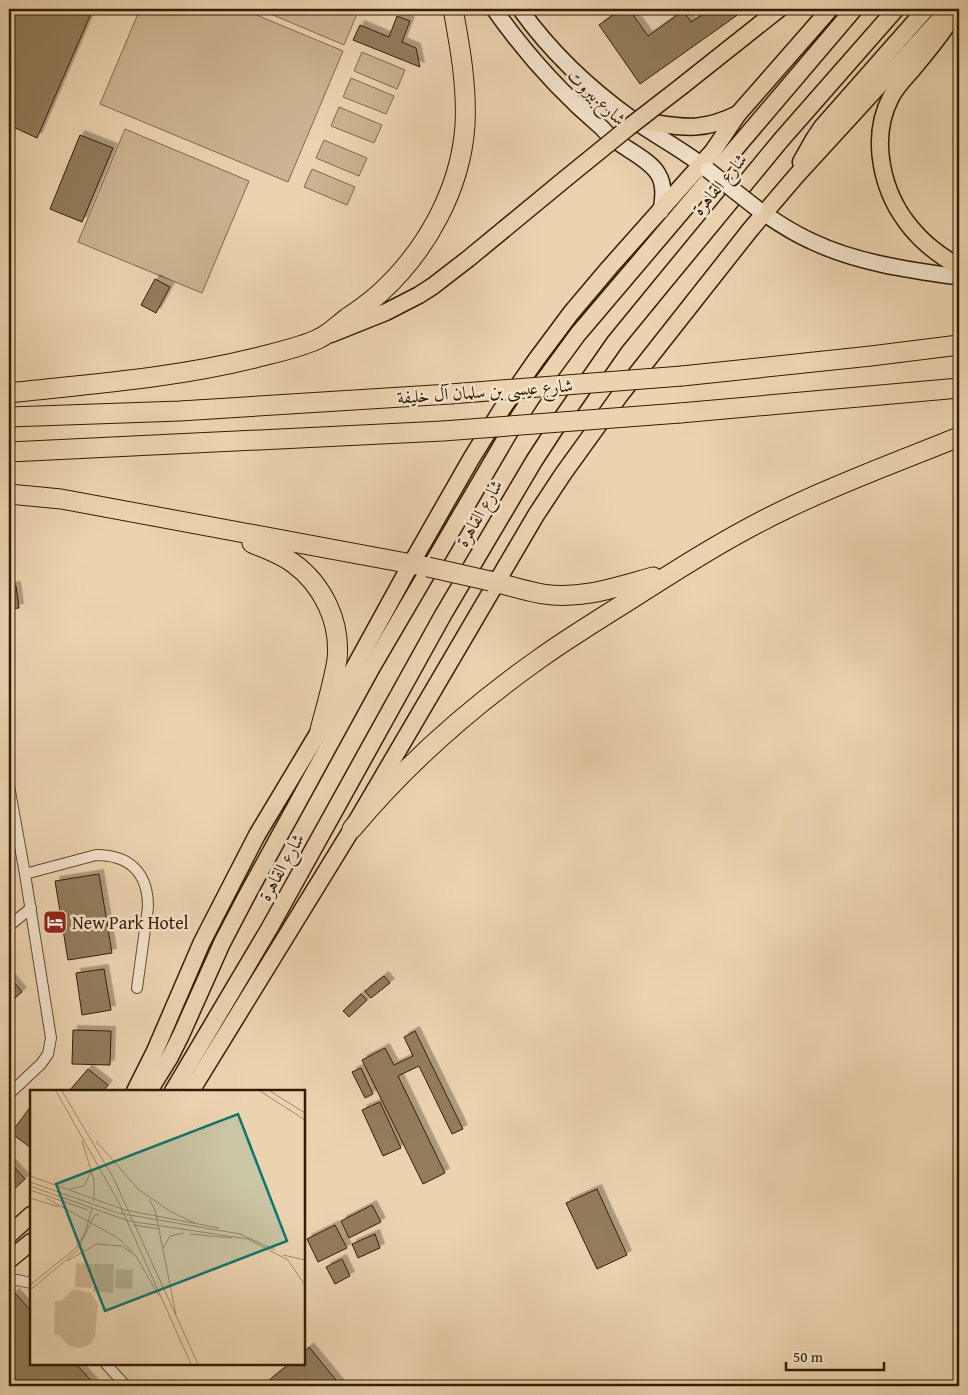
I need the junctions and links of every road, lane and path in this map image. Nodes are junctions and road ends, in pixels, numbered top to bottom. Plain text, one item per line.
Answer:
1 (452, 9) edge
2 (494, 9) edge
3 (520, 9) edge
4 (772, 9) edge
5 (779, 9) edge
6 (830, 9) edge
7 (854, 9) edge
8 (896, 9) edge
9 (926, 9) edge
10 (950, 9) edge
11 (957, 9) edge
12 (763, 23) junction
13 (738, 114) junction
14 (633, 120) junction
15 (705, 167) junction
16 (796, 176) junction
17 (759, 210) junction
18 (661, 211) junction
19 (959, 267) edge
20 (959, 276) edge
21 (320, 338) junction
22 (959, 345) edge
23 (959, 388) edge
24 (9, 393) edge
25 (9, 417) edge
26 (959, 436) edge
27 (9, 452) edge
28 (9, 494) edge
29 (226, 531) junction
30 (419, 566) junction
31 (673, 572) junction
32 (493, 582) junction
33 (320, 730) junction
34 (9, 786) edge
35 (352, 828) junction
36 (25, 874) junction
37 (31, 908) junction
38 (9, 926) edge
39 (136, 988) dead end
40 (209, 1061) junction
41 (135, 1090) edge
42 (150, 1090) edge
43 (174, 1090) edge
44 (192, 1090) edge
45 (201, 1090) edge
46 (9, 1094) edge
47 (30, 1216) edge
48 (9, 1235) edge
49 (30, 1243) edge
50 (9, 1260) edge
51 (9, 1281) edge
52 (30, 1283) edge
53 (107, 1365) edge
54 (126, 1386) edge

1 - 21 highway
2 - 18 main road, شارع بيروت
3 - 14 main road, شارع بيروت
4 - 12 main road
5 - 12 main road
6 - 13 main road, شارع القاهرة
7 - 42 main road, شارع القاهرة
8 - 43 main road, شارع القاهرة
9 - 16 main road
10 - 16 main road
11 - 19 main road
12 - 21 main road, bridge
13 - 14 main road
13 - 15 main road, شارع القاهرة
14 - 15 main road, شارع بيروت
15 - 17 main road, شارع بيروت, bridge
15 - 18 main road, شارع القاهرة
16 - 17 main road
17 - 20 main road, شارع بيروت
17 - 32 main road
18 - 30 main road, شارع القاهرة
21 - 24 highway
22 - 25 highway, شارع عيسى بن سلمان آل خليفة, bridge
23 - 27 highway, شارع عيسى بن سلمان آل خليفة, bridge
26 - 31 highway
28 - 29 highway
29 - 30 highway
29 - 33 highway
30 - 32 highway, bridge
30 - 33 main road, شارع القاهرة
31 - 32 highway
31 - 35 highway
32 - 35 main road
33 - 41 main road, شارع القاهرة
34 - 36 street
35 - 40 main road
36 - 37 street
36 - 39 street
37 - 38 street
37 - 46 street
40 - 44 main road
40 - 45 street
47 - 48 main road
49 - 50 main road
51 - 52 street
53 - 54 street

